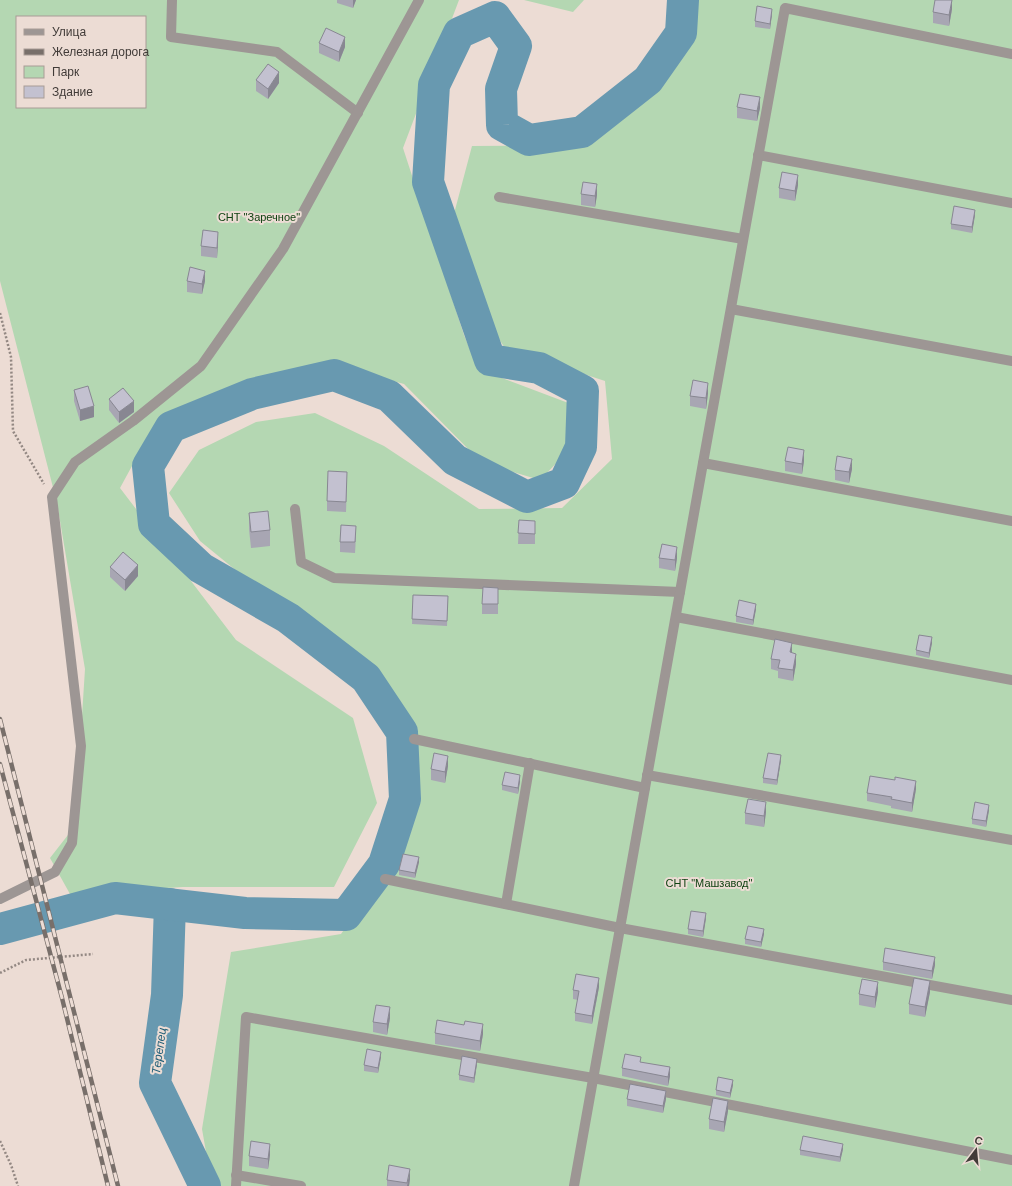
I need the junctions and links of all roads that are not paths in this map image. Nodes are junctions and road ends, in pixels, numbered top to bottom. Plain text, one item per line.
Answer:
1 (172, 0) edge
2 (419, 0) edge
3 (1012, 54) edge
4 (358, 113) junction
5 (758, 155) junction
6 (499, 197) dead end
7 (1012, 203) edge
8 (743, 239) junction
9 (731, 309) junction
10 (1012, 361) edge
11 (703, 463) junction
12 (296, 509) dead end
13 (1012, 521) edge
14 (680, 592) junction
15 (676, 617) junction
16 (1012, 680) edge
17 (414, 739) dead end
18 (530, 764) junction
19 (647, 775) junction
20 (645, 788) junction
21 (1012, 840) edge
22 (386, 879) dead end
23 (0, 899) edge
24 (506, 904) junction
25 (620, 928) junction
26 (1012, 1000) edge
27 (593, 1078) junction
28 (1012, 1160) edge
29 (236, 1175) junction
30 (236, 1186) edge
31 (301, 1186) edge
32 (574, 1186) edge

1 - 4 street
2 - 4 street
3 - 5 street
4 - 23 street
5 - 7 street
5 - 8 street
6 - 8 street
8 - 9 street
9 - 10 street
9 - 11 street
11 - 13 street
11 - 14 street
12 - 14 street
14 - 15 street
15 - 16 street
15 - 19 street
17 - 18 street
18 - 20 street
18 - 24 street
19 - 20 street
19 - 21 street
20 - 25 street
22 - 24 street
24 - 25 street
25 - 26 street
25 - 27 street
27 - 28 street
27 - 29 street
27 - 32 street
29 - 30 street
29 - 31 street

